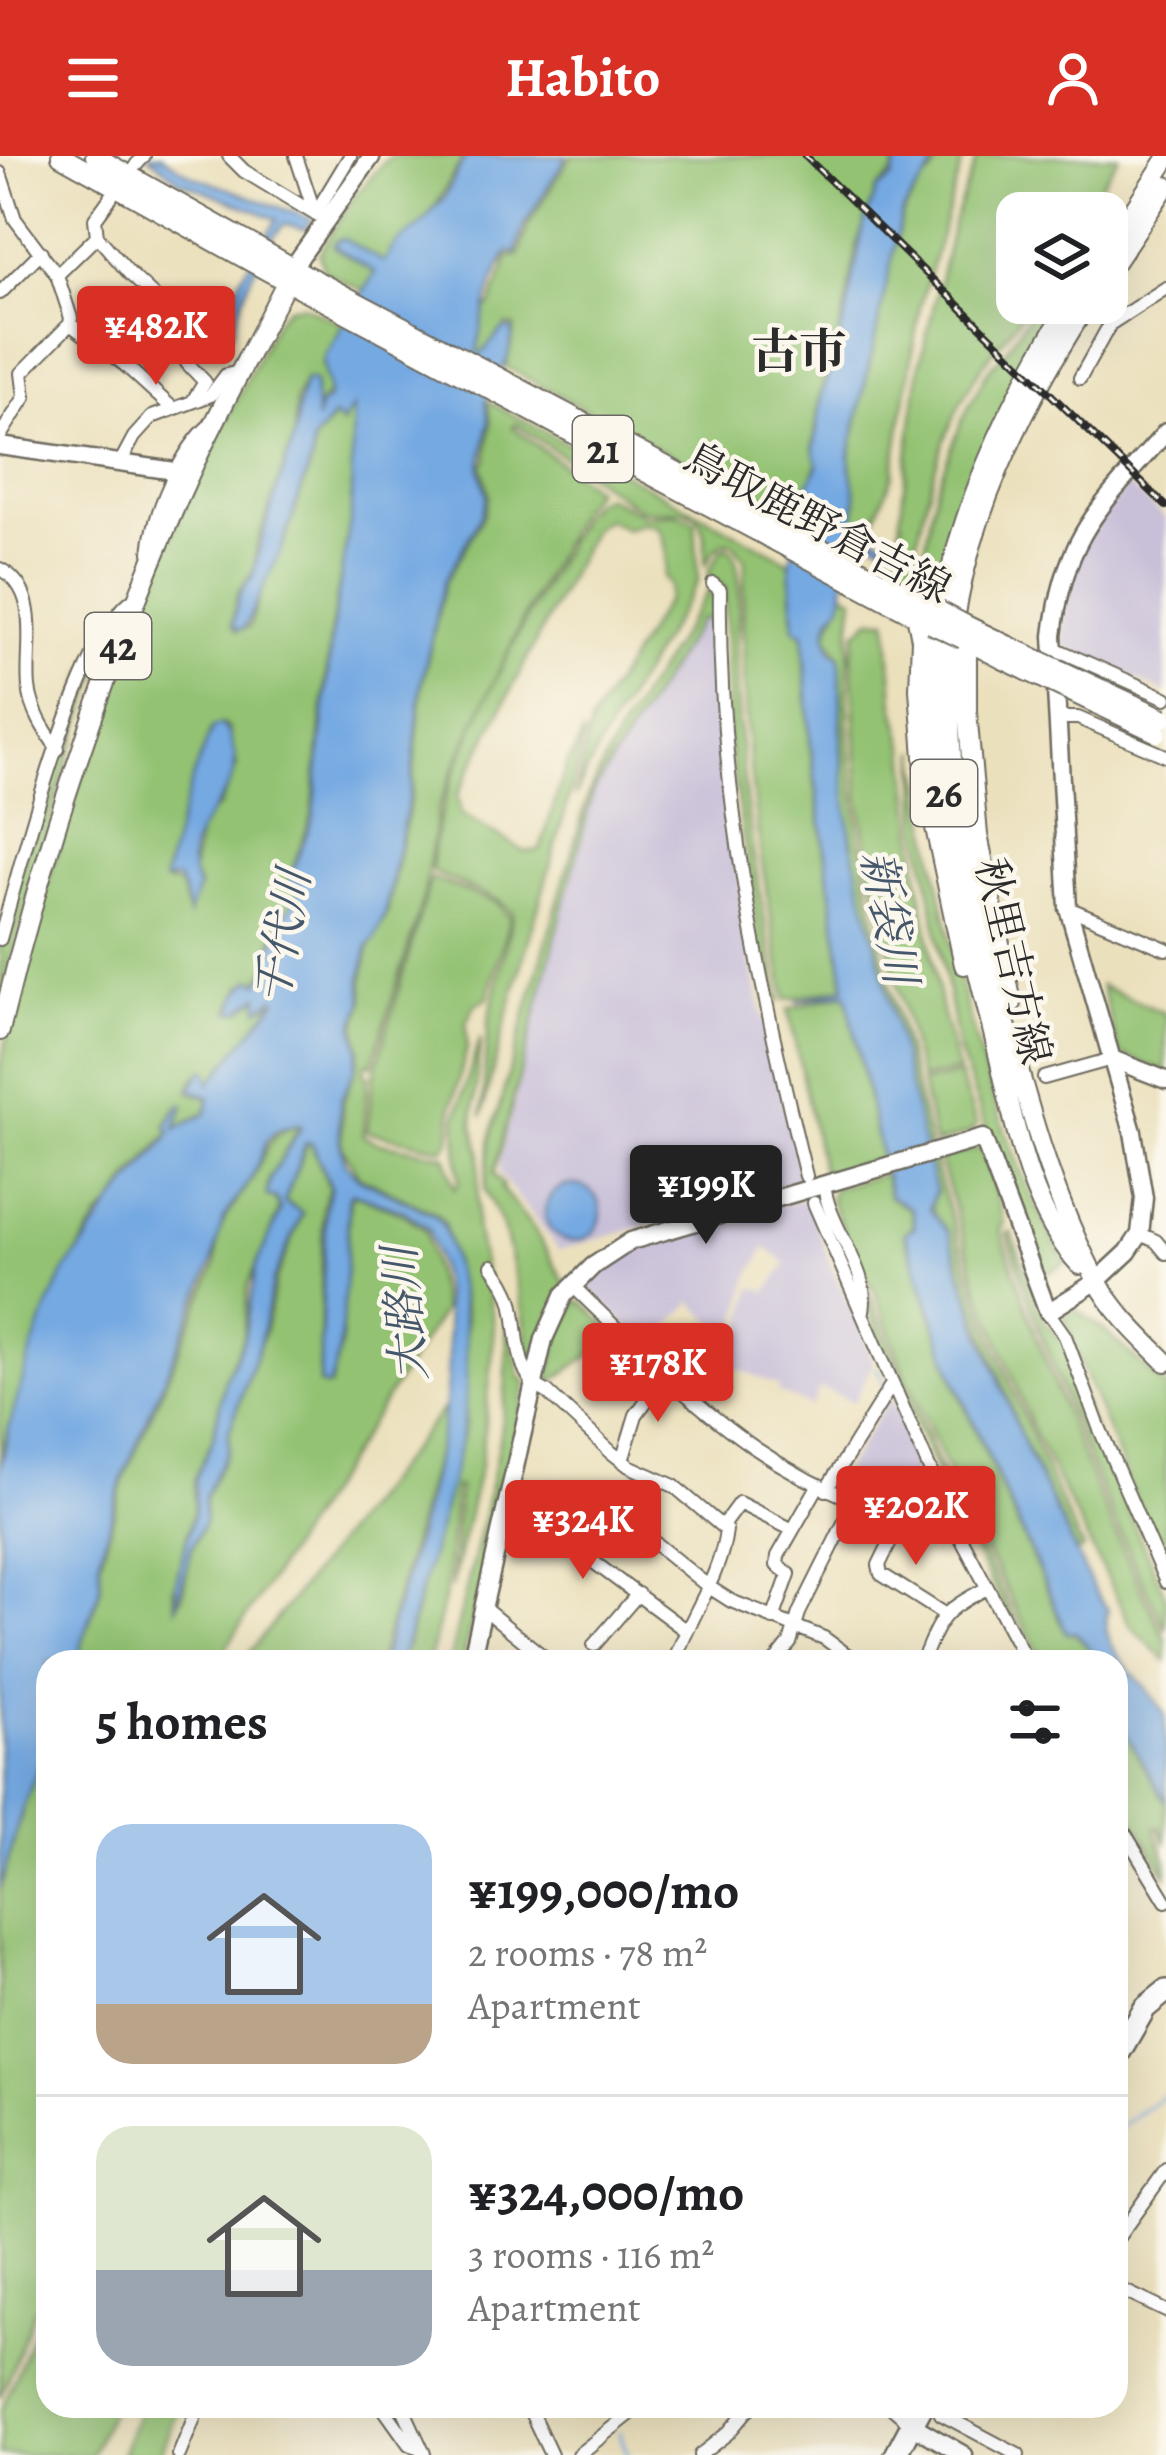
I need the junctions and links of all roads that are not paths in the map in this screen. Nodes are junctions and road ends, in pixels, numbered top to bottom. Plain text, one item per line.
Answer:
1 (62, 156) edge
2 (95, 156) edge
3 (229, 156) edge
4 (296, 156) edge
5 (350, 156) edge
6 (372, 156) edge
7 (1166, 160) edge
8 (0, 172) edge
9 (1166, 186) edge
10 (111, 197) dead end
11 (177, 211) junction
12 (314, 214) junction
13 (1128, 218) edge
14 (97, 236) junction
15 (1128, 243) edge
16 (41, 252) junction
17 (57, 275) junction
18 (298, 278) junction
19 (1166, 288) edge
20 (0, 293) edge
21 (70, 324) junction
22 (1059, 324) edge
23 (1076, 324) edge
24 (241, 371) junction
25 (1080, 379) dead end
26 (194, 399) junction
27 (171, 407) junction
28 (217, 419) junction
29 (0, 435) edge
30 (1164, 440) edge
31 (0, 446) edge
32 (119, 465) junction
33 (176, 471) junction
34 (0, 569) edge
35 (149, 573) junction
36 (713, 584) dead end
37 (138, 597) junction
38 (922, 610) junction
39 (964, 635) junction
40 (1054, 649) junction
41 (1057, 718) junction
42 (1164, 721) edge
43 (58, 748) junction
44 (1166, 756) edge
45 (1068, 908) junction
46 (0, 939) edge
47 (1166, 949) edge
48 (0, 1031) edge
49 (1112, 1059) junction
50 (1044, 1078) dead end
51 (1166, 1080) edge
52 (1017, 1129) junction
53 (1042, 1154) junction
54 (806, 1176) dead end
55 (830, 1183) junction
56 (814, 1203) dead end
57 (1140, 1234) junction
58 (1166, 1252) edge
59 (492, 1266) dead end
60 (1097, 1281) junction
61 (573, 1286) junction
62 (863, 1312) junction
63 (1048, 1312) junction
64 (1166, 1362) edge
65 (664, 1375) junction
66 (892, 1384) junction
67 (533, 1385) junction
68 (622, 1461) junction
69 (822, 1488) junction
70 (509, 1493) junction
71 (593, 1500) dead end
72 (854, 1503) junction
73 (902, 1518) junction
74 (954, 1525) junction
75 (722, 1526) junction
76 (791, 1529) junction
77 (1166, 1582) edge
78 (709, 1587) junction
79 (987, 1588) junction
80 (638, 1594) junction
81 (481, 1606) junction
82 (944, 1614) junction
83 (773, 1619) junction
84 (796, 1626) junction
85 (686, 1630) junction
86 (594, 1645) dead end
87 (473, 1650) edge
88 (535, 1650) edge
89 (678, 1650) edge
90 (784, 1650) edge
91 (841, 1650) edge
92 (928, 1650) edge
93 (1021, 1650) edge
94 (1128, 1839) edge
95 (1166, 1901) edge
96 (1166, 1990) edge
97 (1128, 2037) edge
98 (1166, 2170) edge
99 (1128, 2223) edge
100 (1128, 2293) edge
101 (1166, 2311) edge
102 (194, 2418) edge
103 (391, 2418) edge
104 (407, 2418) edge
105 (534, 2418) edge
106 (625, 2418) edge
107 (741, 2418) edge
108 (923, 2418) edge
109 (928, 2418) edge
110 (932, 2418) edge
111 (423, 2453) edge
112 (179, 2455) edge
113 (551, 2455) edge
114 (578, 2455) edge
115 (700, 2455) edge
116 (896, 2455) edge
117 (964, 2455) edge
118 (1018, 2455) edge

1 - 11 main road, 鳥取鹿野倉吉線 / 21
2 - 11 main road, 鳥取鹿野倉吉線 / 21
3 - 12 street
4 - 12 street
5 - 12 street
6 - 18 street
7 - 13 main road
8 - 16 street
9 - 15 main road
10 - 14 street
11 - 18 main road, 鳥取鹿野倉吉線 / 21
14 - 17 street
14 - 26 street
16 - 17 street
16 - 20 street
17 - 21 street
18 - 24 main road, 42
18 - 38 main road, 鳥取鹿野倉吉線 / 21
19 - 25 street
21 - 27 street
21 - 29 street
22 - 52 main road, 秋里吉方線 / 26
23 - 53 main road, 秋里吉方線 / 26
24 - 26 street
24 - 28 main road, 42
26 - 27 street
27 - 32 street
28 - 33 street
28 - 35 main road, 42
30 - 40 street
31 - 32 street
32 - 33 street
33 - 35 street
34 - 43 street
35 - 37 main road, 42
36 - 54 street
37 - 43 street
37 - 48 main road, 42
38 - 39 main road, 鳥取鹿野倉吉線 / 21, bridge
38 - 52 main road
39 - 42 main road, 鳥取鹿野倉吉線 / 21, bridge
39 - 53 main road
40 - 41 street
40 - 42 street
41 - 44 street
41 - 45 street
43 - 46 street
45 - 47 street
45 - 49 street
49 - 50 street
49 - 51 street
49 - 57 street
52 - 60 main road, 秋里吉方線 / 26
53 - 60 main road, 秋里吉方線 / 26
55 - 61 street
55 - 62 street
55 - 63 street
56 - 62 street
57 - 58 street
57 - 60 street
59 - 67 street
60 - 63 street
60 - 64 main road, 秋里吉方線 / 26
61 - 65 street
61 - 67 street
62 - 66 street
63 - 77 street
65 - 68 street
65 - 69 street
66 - 69 street
66 - 74 street
67 - 68 street
67 - 70 street
68 - 75 street
69 - 72 street
69 - 76 street
70 - 80 street
70 - 81 street
71 - 78 street
72 - 73 street
72 - 84 street
73 - 74 street
73 - 82 street
74 - 79 street
75 - 76 street
75 - 78 street
76 - 83 street
78 - 83 street
78 - 85 street
79 - 82 street
79 - 93 street
80 - 85 street
80 - 86 street
81 - 87 street
81 - 88 street
82 - 92 street
83 - 84 street
84 - 90 street
84 - 91 street
85 - 89 street
94 - 95 street
96 - 97 highway
98 - 99 street
100 - 101 street
102 - 112 street
103 - 111 street
104 - 111 street
105 - 113 street
106 - 114 street
107 - 115 street
108 - 116 highway
109 - 117 street
110 - 118 street

